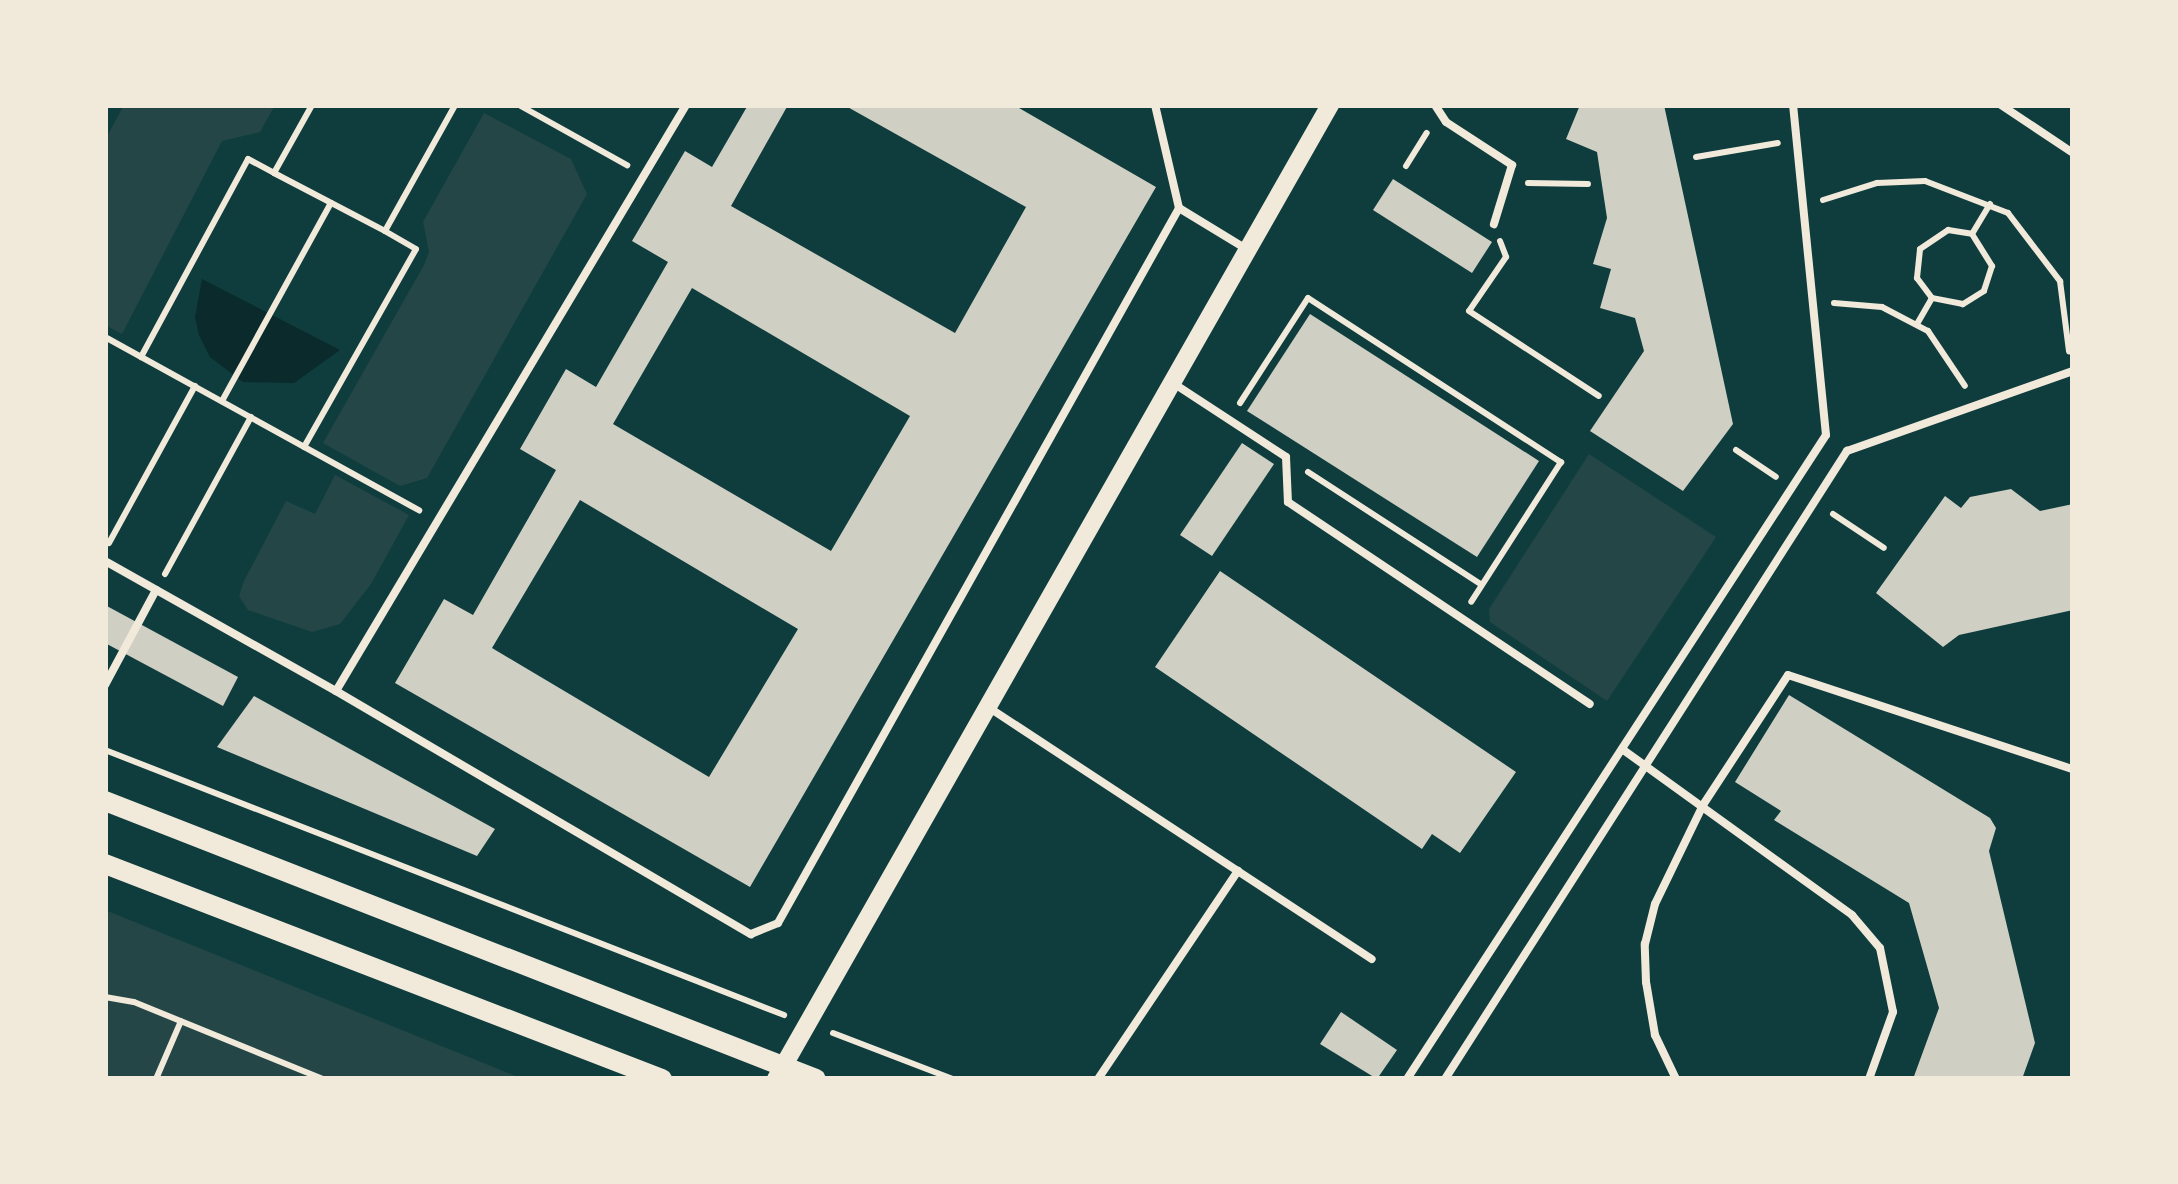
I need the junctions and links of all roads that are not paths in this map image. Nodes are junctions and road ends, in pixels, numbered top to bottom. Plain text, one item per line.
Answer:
1 (686, 105) edge
2 (1155, 105) edge
3 (1330, 105) edge
4 (1793, 105) edge
5 (2001, 105) edge
6 (1438, 109) edge
7 (2073, 153) edge
8 (1179, 208) junction
9 (1494, 224) road end
10 (1250, 250) junction
11 (2070, 372) edge
12 (1173, 383) junction
13 (105, 561) edge
14 (156, 590) junction
15 (105, 685) edge
16 (336, 691) junction
17 (1590, 704) dead end
18 (988, 706) junction
19 (1622, 749) junction
20 (1646, 766) junction
21 (2073, 769) edge
22 (105, 801) edge
23 (1704, 805) junction
24 (105, 864) edge
25 (1238, 871) junction
26 (1372, 959) dead end
27 (779, 1072) edge
28 (662, 1079) edge
29 (816, 1079) edge
30 (1098, 1079) edge
31 (1407, 1079) edge
32 (1445, 1079) edge
33 (1676, 1079) edge
34 (1869, 1079) edge

1 - 16 lane
2 - 8 lane
3 - 10 street
4 - 19 lane
5 - 7 lane
6 - 9 lane
8 - 10 lane
8 - 16 lane
10 - 12 street
11 - 20 lane
12 - 17 lane
12 - 18 street
13 - 14 lane
14 - 15 lane
14 - 16 lane
18 - 25 lane
18 - 27 street
19 - 20 lane
19 - 31 lane
20 - 23 lane
20 - 32 lane
21 - 23 lane
22 - 27 main road
23 - 33 lane
23 - 34 lane
24 - 28 main road
25 - 26 lane
25 - 30 lane
27 - 29 main road

